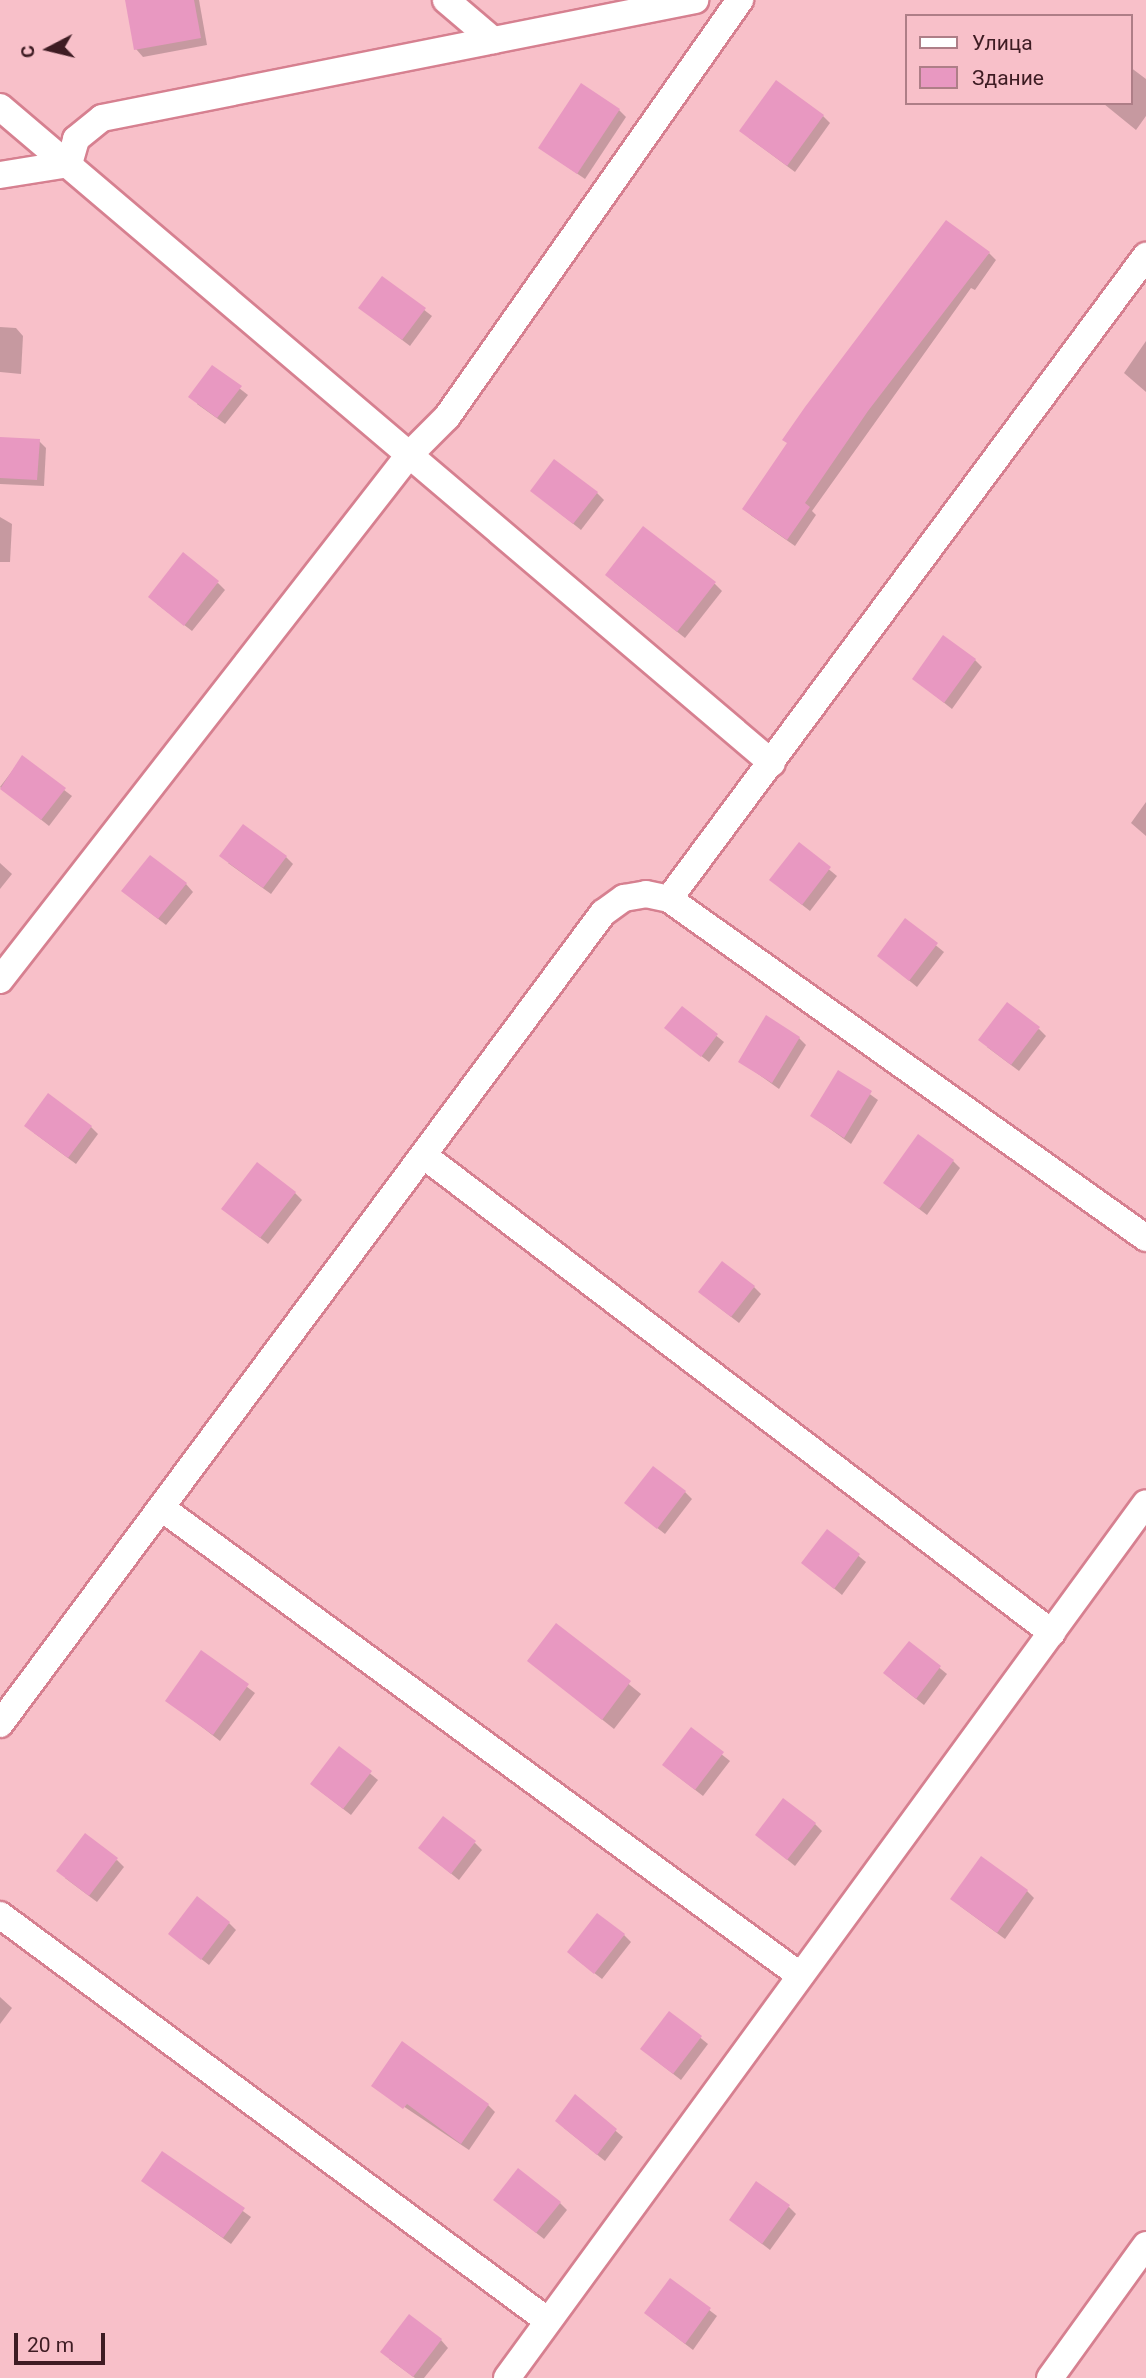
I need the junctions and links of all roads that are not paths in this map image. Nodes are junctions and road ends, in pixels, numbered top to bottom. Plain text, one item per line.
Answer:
1 (446, 0) edge
2 (695, 0) edge
3 (740, 0) edge
4 (493, 40) junction
5 (0, 107) edge
6 (69, 164) junction
7 (0, 175) edge
8 (1146, 256) edge
9 (409, 455) junction
10 (772, 763) junction
11 (670, 899) junction
12 (0, 980) edge
13 (423, 1155) junction
14 (1146, 1238) edge
15 (1146, 1503) edge
16 (163, 1509) junction
17 (1052, 1633) junction
18 (0, 1724) edge
19 (0, 1915) edge
20 (799, 1974) junction
21 (1146, 2245) edge
22 (548, 2321) junction
23 (507, 2378) edge
24 (1049, 2378) edge

1 - 4 street
2 - 4 street
3 - 9 street
4 - 6 street
5 - 6 street
6 - 7 street
6 - 9 street
8 - 10 street
9 - 10 street
9 - 12 street
10 - 11 street
11 - 13 street
11 - 14 street
13 - 16 street
13 - 17 street
15 - 17 street
16 - 18 street
16 - 20 street
17 - 20 street
19 - 22 street
20 - 22 street
21 - 24 street
22 - 23 street

